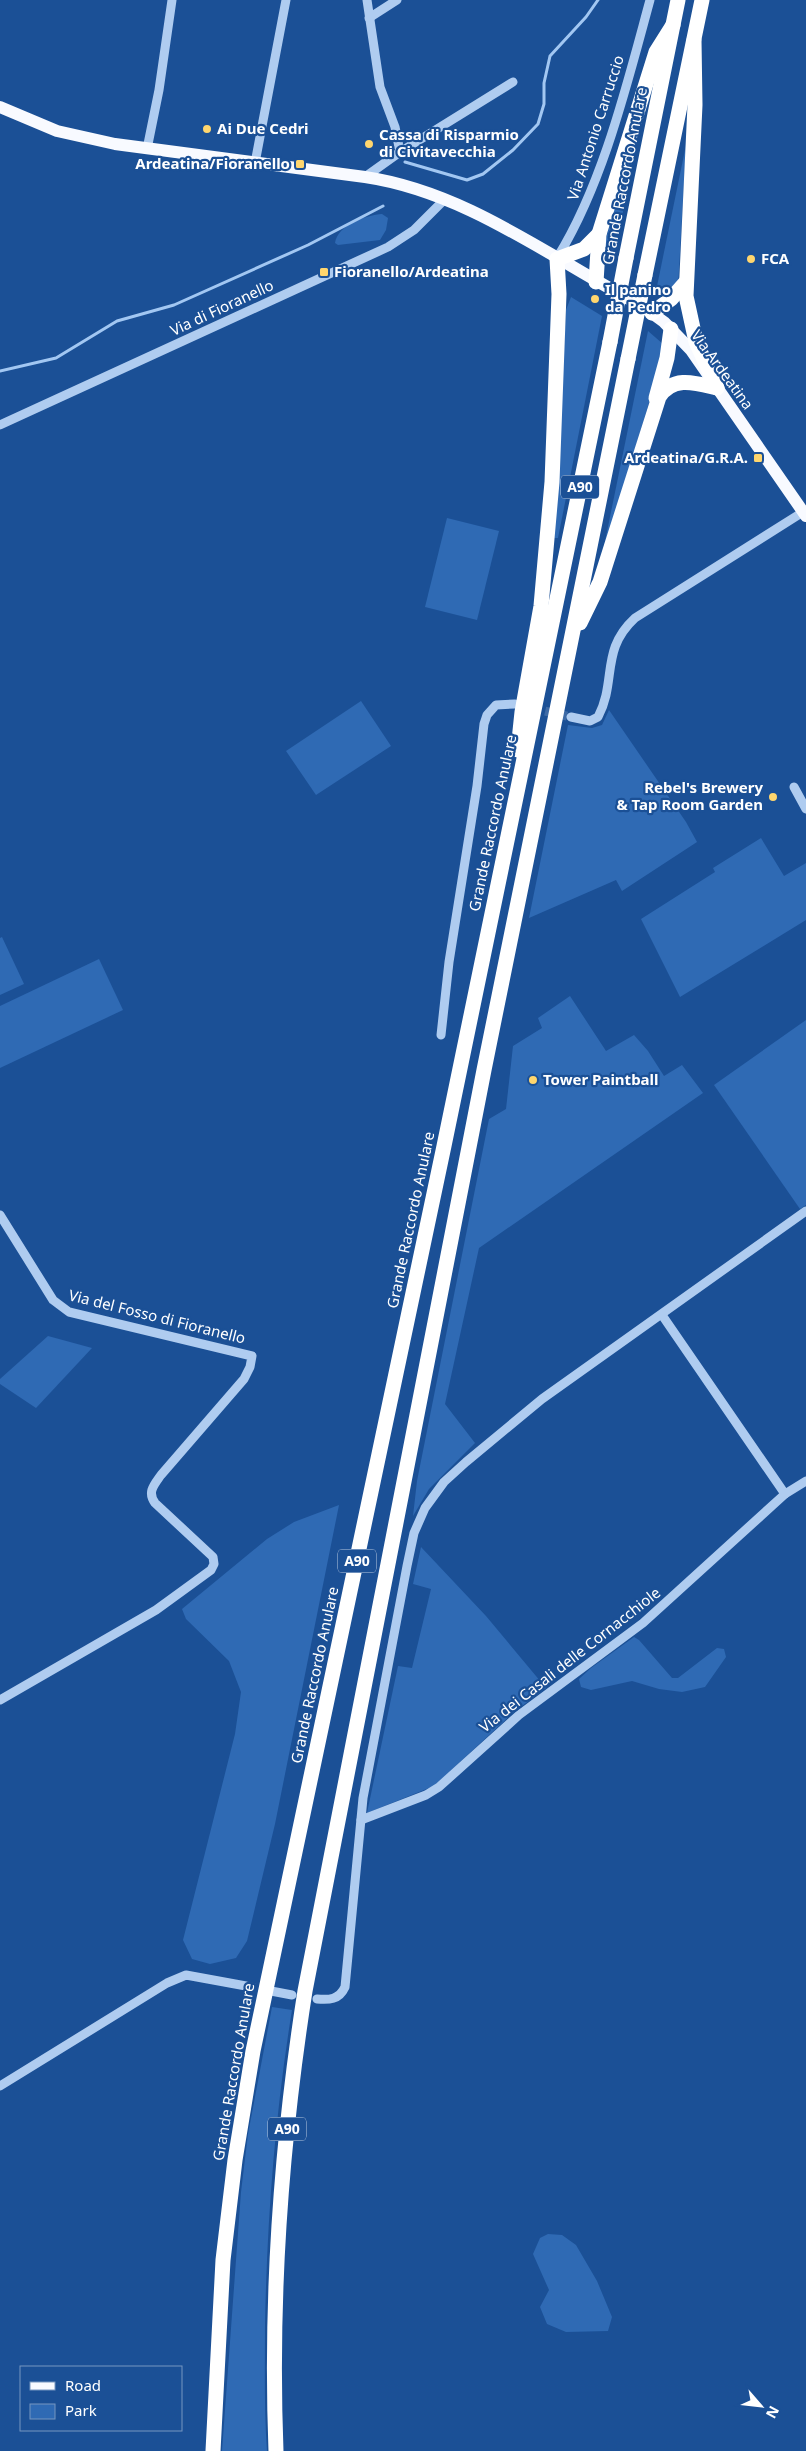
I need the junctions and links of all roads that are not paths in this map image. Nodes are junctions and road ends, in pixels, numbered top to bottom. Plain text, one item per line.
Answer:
1 (286, 0) edge
2 (367, 0) edge
3 (397, 0) edge
4 (650, 0) edge
5 (678, 0) edge
6 (702, 0) edge
7 (172, 1) edge
8 (369, 18) junction
9 (673, 25) junction
10 (694, 40) junction
11 (514, 82) dead end
12 (0, 106) edge
13 (147, 149) junction
14 (400, 152) junction
15 (255, 163) junction
16 (365, 177) junction
17 (445, 199) junction
18 (598, 234) junction
19 (557, 258) junction
20 (596, 282) junction
21 (686, 282) junction
22 (652, 312) junction
23 (671, 329) junction
24 (717, 388) junction
25 (653, 412) junction
26 (0, 425) edge
27 (805, 514) edge
28 (572, 636) junction
29 (515, 704) dead end
30 (570, 717) tunnel mouth
31 (794, 787) dead end
32 (518, 792) junction
33 (806, 809) edge
34 (441, 1035) dead end
35 (806, 1211) edge
36 (0, 1215) edge
37 (662, 1315) junction
38 (806, 1481) edge
39 (786, 1494) junction
40 (0, 1700) edge
41 (361, 1820) junction
42 (246, 1986) tunnel mouth
43 (271, 1991) tunnel mouth
44 (292, 1994) dead end
45 (317, 1999) dead end
46 (0, 2086) edge
47 (213, 2451) edge
48 (276, 2451) edge

1 - 15 street
2 - 8 street
3 - 8 street
4 - 19 street, Via Antonio Carruccio
5 - 9 highway, Grande Raccordo Anulare / A90
6 - 10 highway, A90
7 - 13 street
8 - 14 street
9 - 18 highway
9 - 32 highway, Grande Raccordo Anulare / A90, bridge
10 - 21 highway
10 - 28 highway, A90, bridge
11 - 14 street
12 - 13 main road, Via Ardeatina
13 - 15 main road, Via Ardeatina
14 - 16 street
15 - 16 main road, Via Ardeatina
16 - 17 main road, Via Ardeatina
17 - 19 main road, Via Ardeatina
17 - 26 street, Via di Fioranello
18 - 19 highway
18 - 20 highway
19 - 20 main road, Via Ardeatina
19 - 32 highway
20 - 22 main road, Via Ardeatina
21 - 22 highway
21 - 24 highway
22 - 23 main road, Via Ardeatina
23 - 24 main road, Via Ardeatina
23 - 25 highway
24 - 25 highway
24 - 27 main road, Via Ardeatina
25 - 28 highway
27 - 30 street
28 - 48 highway, A90
29 - 34 street
31 - 33 street
32 - 47 highway, Grande Raccordo Anulare / A90
35 - 37 street
36 - 40 street, Via del Fosso di Fioranello
37 - 39 street
37 - 41 street
38 - 39 street, Via dei Casali delle Cornacchiole
39 - 41 street, Via dei Casali delle Cornacchiole
41 - 45 street
42 - 46 street
43 - 44 street

